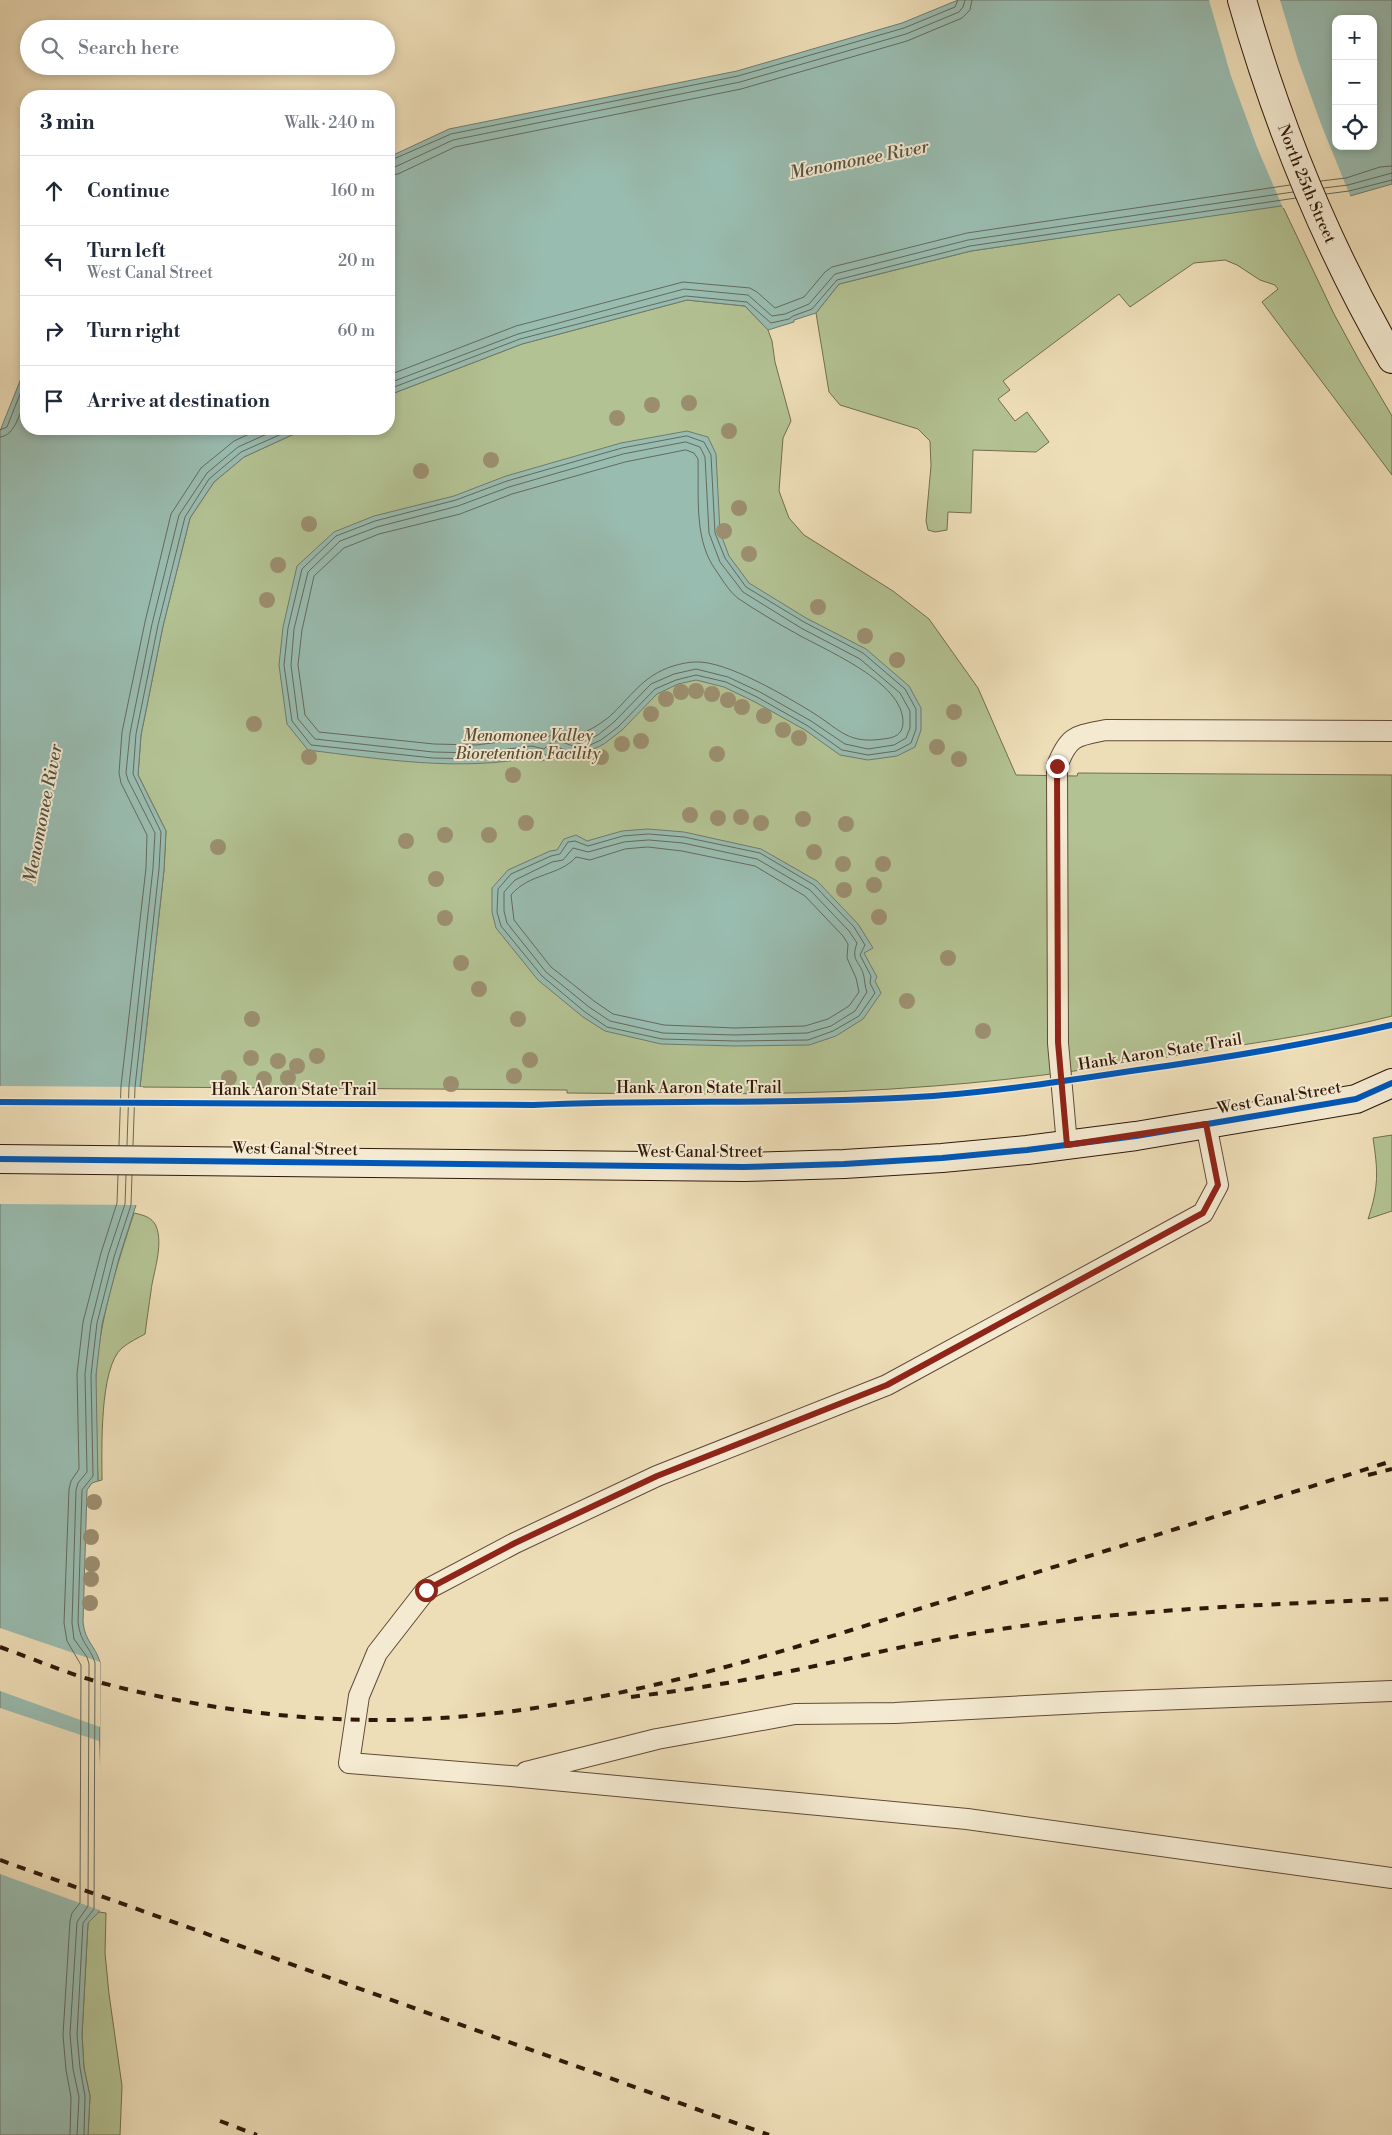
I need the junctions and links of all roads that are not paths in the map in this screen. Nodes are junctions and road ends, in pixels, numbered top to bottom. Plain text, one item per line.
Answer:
1 (1242, 0) edge
2 (1392, 359) edge
3 (1392, 731) edge
4 (1392, 1084) edge
5 (1356, 1099) junction
6 (1392, 1104) edge
7 (1206, 1124) junction
8 (1067, 1145) junction
9 (0, 1159) edge
10 (1392, 1691) edge
11 (511, 1776) junction
12 (1392, 1878) edge

1 - 2 street, North 25th Street
3 - 8 lane
4 - 5 street, West Canal Street
5 - 6 street, West Canal Street
5 - 7 street, West Canal Street
7 - 8 street, West Canal Street
7 - 11 lane
8 - 9 street, West Canal Street
10 - 11 lane
11 - 12 lane

